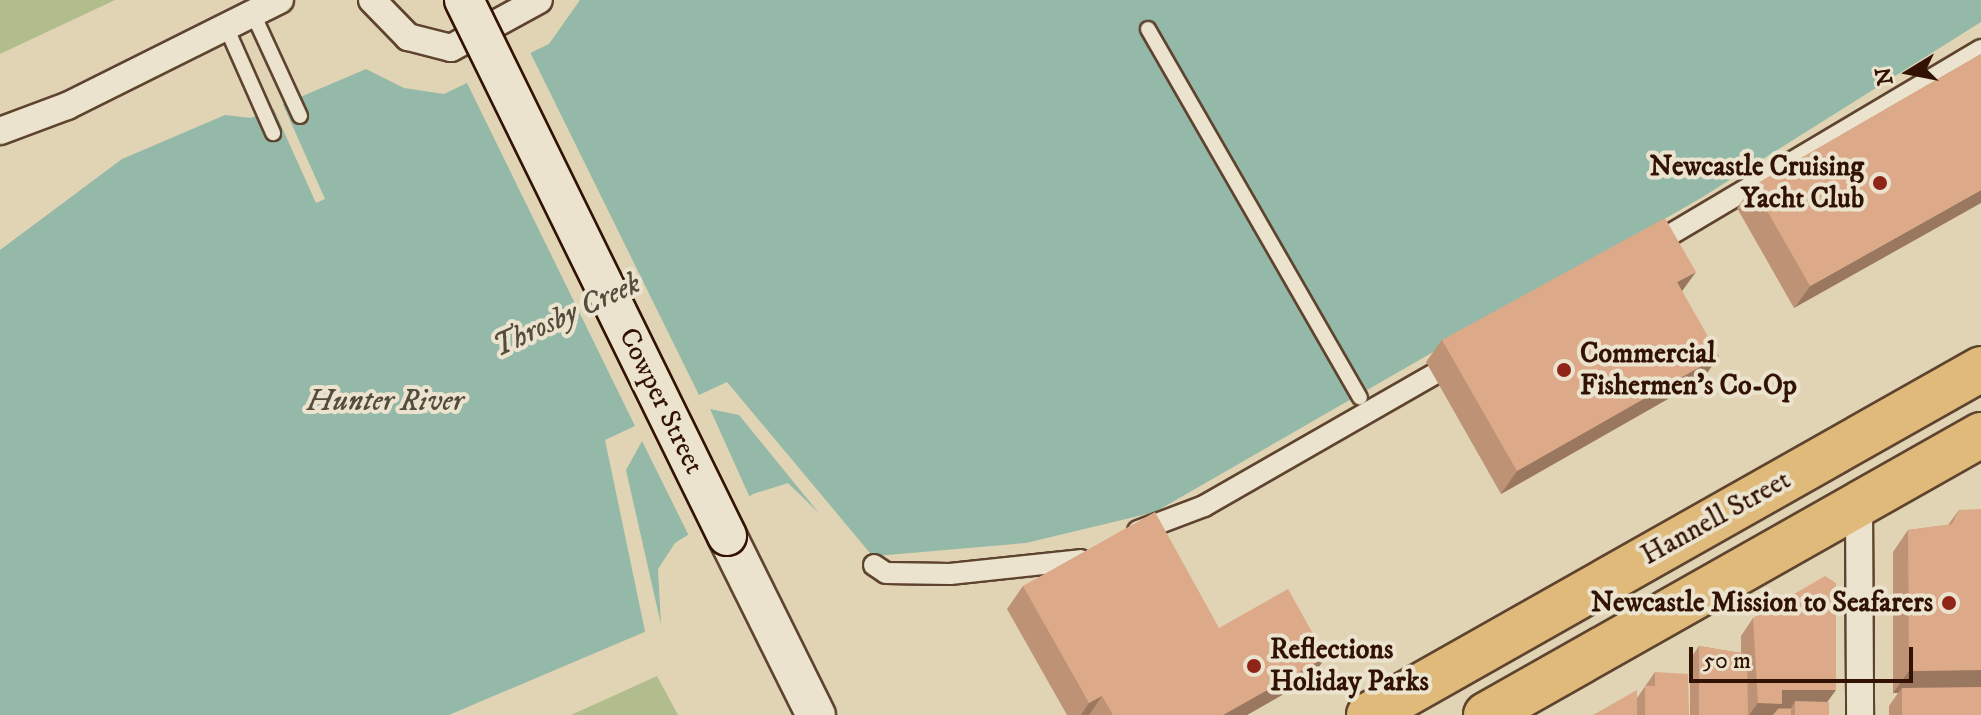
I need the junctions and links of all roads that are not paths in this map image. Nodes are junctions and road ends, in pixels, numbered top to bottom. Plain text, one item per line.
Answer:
1 (280, 0) edge
2 (372, 0) edge
3 (464, 0) edge
4 (539, 0) edge
5 (254, 16) junction
6 (227, 29) junction
7 (1148, 29) dead end
8 (1981, 50) edge
9 (300, 116) dead end
10 (0, 131) edge
11 (273, 133) dead end
12 (1627, 260) edge
13 (1478, 348) edge
14 (1981, 369) edge
15 (1360, 397) dead end
16 (1981, 435) edge
17 (1859, 504) junction
18 (874, 565) dead end
19 (816, 715) edge
20 (1369, 715) edge
21 (1486, 715) edge
22 (1860, 715) edge

1 - 5 street
2 - 4 street
3 - 19 main road, Cowper Street, bridge
5 - 6 street
5 - 9 lane
6 - 10 street
6 - 11 lane
7 - 15 lane
8 - 12 street
13 - 18 street
14 - 20 highway, Hannell Street
16 - 17 highway, Hannell Street
17 - 21 highway, Hannell Street
17 - 22 street

